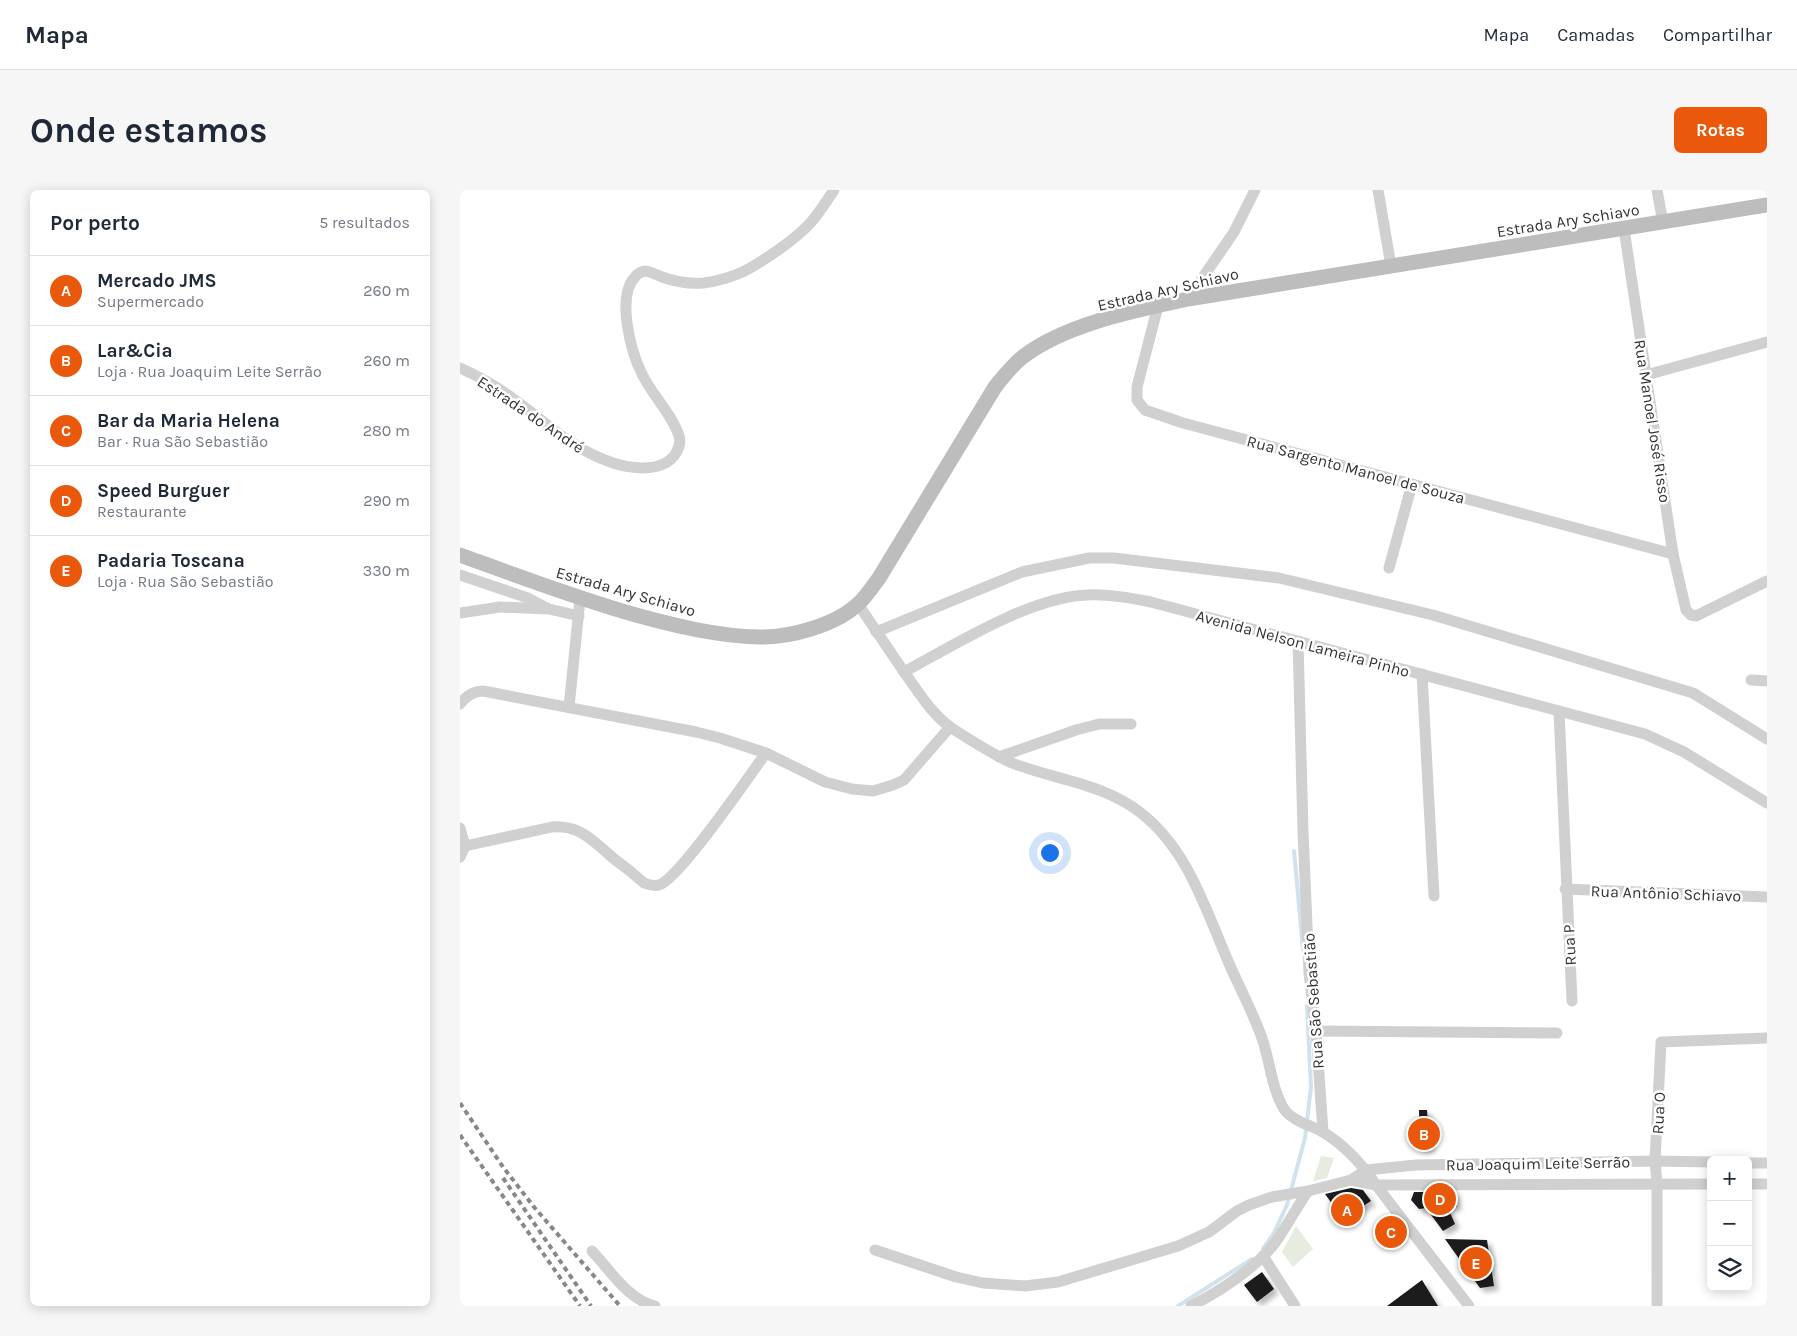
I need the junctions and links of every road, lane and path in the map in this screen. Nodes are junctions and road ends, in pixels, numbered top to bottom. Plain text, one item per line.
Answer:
1 (834, 190) edge
2 (1255, 190) edge
3 (1378, 190) edge
4 (1657, 190) edge
5 (1767, 205) edge
6 (1663, 223) junction
7 (1624, 229) junction
8 (1391, 266) junction
9 (1188, 299) junction
10 (1158, 306) junction
11 (1767, 342) edge
12 (460, 368) edge
13 (1646, 376) junction
14 (1412, 484) junction
15 (1673, 554) junction
16 (460, 555) edge
17 (1389, 568) dead end
18 (460, 575) edge
19 (1767, 581) edge
20 (580, 599) junction
21 (858, 604) junction
22 (549, 609) junction
23 (460, 613) edge
24 (579, 616) junction
25 (876, 632) junction
26 (1298, 641) junction
27 (904, 672) junction
28 (1422, 674) junction
29 (1751, 680) dead end
30 (1767, 681) edge
31 (460, 704) edge
32 (568, 707) junction
33 (1559, 710) junction
34 (1131, 724) dead end
35 (950, 727) junction
36 (1767, 739) edge
37 (766, 753) junction
38 (999, 757) junction
39 (1767, 803) edge
40 (460, 828) edge
41 (465, 846) junction
42 (460, 857) edge
43 (1566, 889) junction
44 (1434, 896) dead end
45 (1767, 897) edge
46 (1572, 1002) dead end
47 (1316, 1031) junction
48 (1557, 1033) dead end
49 (1767, 1038) edge
50 (1318, 1130) junction
51 (1655, 1161) junction
52 (1707, 1162) edge
53 (1752, 1163) edge
54 (1767, 1163) edge
55 (1366, 1170) junction
56 (1351, 1180) junction
57 (1657, 1183) junction
58 (1707, 1184) edge
59 (1752, 1184) edge
60 (1767, 1184) edge
61 (1376, 1185) junction
62 (1308, 1190) junction
63 (875, 1250) dead end
64 (592, 1251) dead end
65 (1263, 1256) junction
66 (655, 1306) edge
67 (1191, 1306) edge
68 (1295, 1306) edge
69 (1469, 1306) edge
70 (1657, 1306) edge

1 - 12 street, Estrada do André
2 - 9 street
3 - 8 street
4 - 6 street
5 - 6 main road, Estrada Ary Schiavo
6 - 7 main road, Estrada Ary Schiavo
7 - 8 main road, Estrada Ary Schiavo
7 - 13 street, Rua Manoel José Risso
8 - 9 main road, Estrada Ary Schiavo
9 - 10 main road, Estrada Ary Schiavo
10 - 14 street, Rua Sargento Manoel de Souza
10 - 21 main road, Estrada Ary Schiavo
11 - 13 street
13 - 15 street, Rua Manoel José Risso
14 - 15 street, Rua Sargento Manoel de Souza
14 - 17 street
15 - 19 street, Rua Manoel José Risso
16 - 20 main road, Estrada Ary Schiavo
18 - 22 street
20 - 21 main road, Estrada Ary Schiavo
20 - 24 street
21 - 25 street
22 - 23 street
22 - 24 street
24 - 32 street
25 - 27 street
25 - 36 street
26 - 27 street, Avenida Nelson Lameira Pinho
26 - 28 street, Avenida Nelson Lameira Pinho
26 - 47 street, Rua São Sebastião
27 - 35 street
28 - 33 street, Avenida Nelson Lameira Pinho
28 - 44 street
29 - 30 street
31 - 32 street
32 - 37 street
33 - 39 street, Avenida Nelson Lameira Pinho
33 - 43 street, Rua P
34 - 38 street
35 - 37 street
35 - 38 street
37 - 41 street
38 - 50 street
40 - 41 street
41 - 42 street
43 - 45 street, Rua Antônio Schiavo
43 - 46 street, Rua P
47 - 48 street
47 - 50 street, Rua São Sebastião
49 - 51 street, Rua O
50 - 55 street
51 - 52 street, Rua Joaquim Leite Serrão
51 - 55 street, Rua Joaquim Leite Serrão
51 - 57 street, Rua O
53 - 54 street
55 - 56 street
55 - 61 street
56 - 61 street, Rua Joaquim Leite Serrão
56 - 62 street
57 - 58 street, Rua Joaquim Leite Serrão
57 - 61 street, Rua Joaquim Leite Serrão
57 - 70 street, Rua O
59 - 60 street
61 - 69 street
62 - 63 street
62 - 65 street
64 - 66 street
65 - 67 street
65 - 68 street

